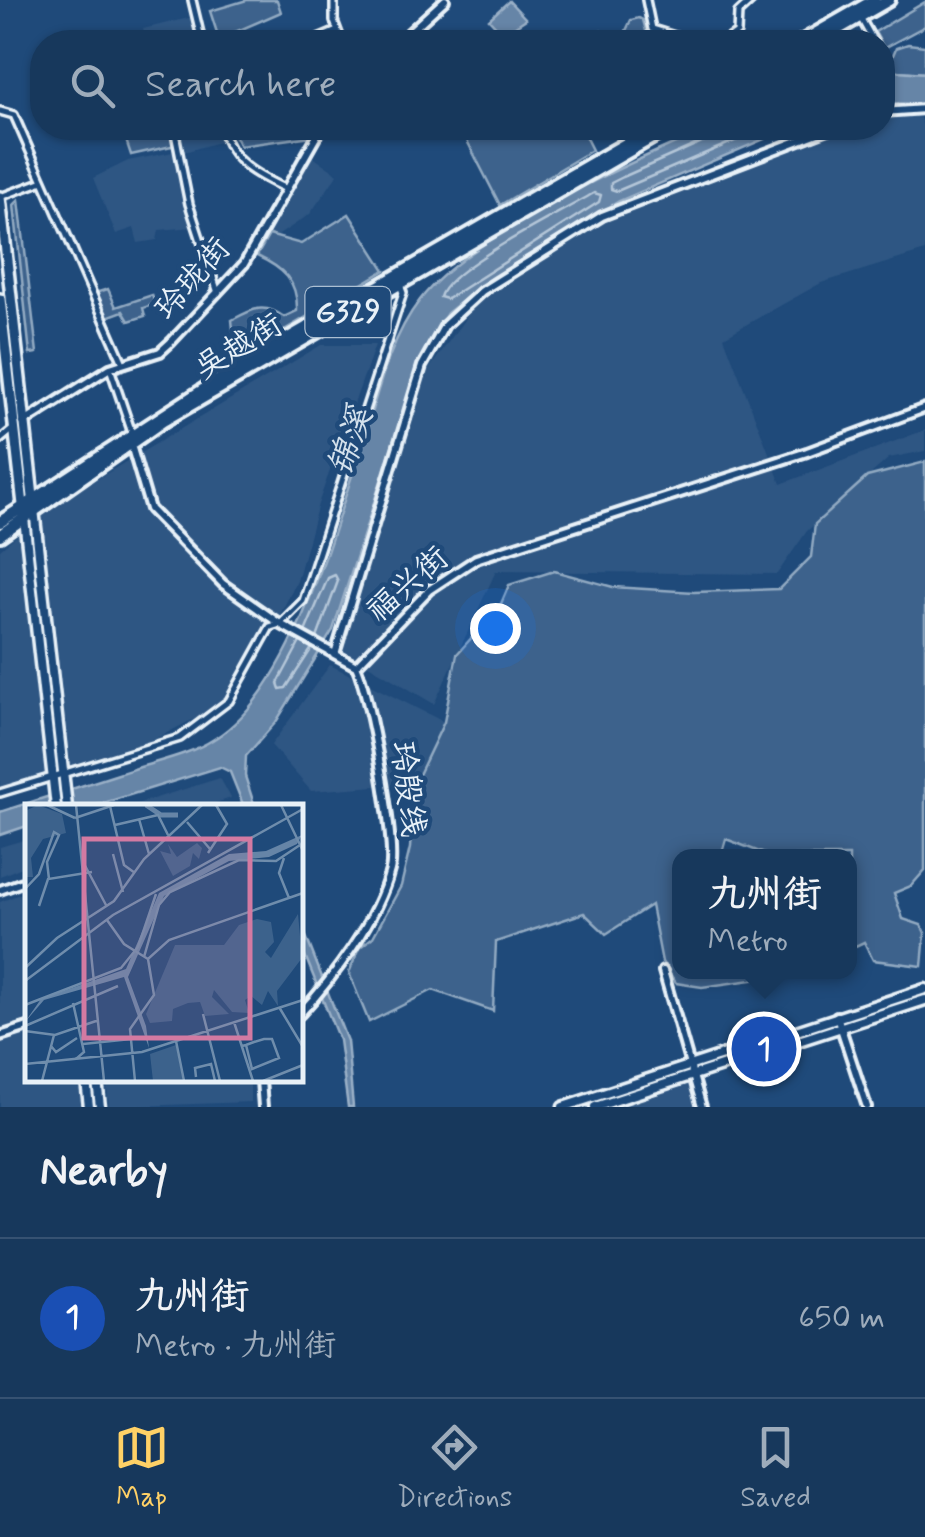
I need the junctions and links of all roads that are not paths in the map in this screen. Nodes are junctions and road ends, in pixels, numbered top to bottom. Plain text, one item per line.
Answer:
1 (192, 0) edge
2 (334, 0) edge
3 (445, 0) edge
4 (646, 0) edge
5 (752, 0) edge
6 (874, 0) edge
7 (889, 0) edge
8 (860, 17) junction
9 (199, 30) edge
10 (337, 30) edge
11 (412, 30) edge
12 (655, 30) edge
13 (737, 30) edge
14 (821, 30) edge
15 (837, 30) edge
16 (867, 30) edge
17 (925, 108) edge
18 (0, 111) edge
19 (895, 111) edge
20 (176, 140) edge
21 (225, 140) edge
22 (314, 140) edge
23 (633, 140) edge
24 (648, 140) edge
25 (800, 140) edge
26 (43, 180) junction
27 (286, 190) junction
28 (0, 197) edge
29 (399, 282) junction
30 (218, 293) junction
31 (0, 299) edge
32 (3, 346) edge
33 (124, 364) junction
34 (110, 368) junction
35 (925, 408) edge
36 (26, 420) junction
37 (15, 428) junction
38 (131, 438) junction
39 (0, 440) edge
40 (29, 507) junction
41 (0, 522) edge
42 (0, 535) edge
43 (280, 624) junction
44 (335, 654) junction
45 (356, 666) junction
46 (64, 774) junction
47 (53, 777) junction
48 (0, 792) edge
49 (56, 804) edge
50 (67, 804) edge
51 (25, 881) edge
52 (0, 890) edge
53 (663, 971) dead end
54 (925, 988) edge
55 (925, 1000) edge
56 (302, 1012) edge
57 (837, 1016) junction
58 (25, 1028) edge
59 (841, 1028) junction
60 (0, 1036) edge
61 (692, 1064) junction
62 (695, 1075) junction
63 (86, 1082) edge
64 (97, 1082) edge
65 (260, 1082) edge
66 (89, 1107) edge
67 (100, 1107) edge
68 (263, 1107) edge
69 (563, 1107) edge
70 (595, 1107) edge
71 (702, 1107) edge
72 (866, 1107) edge

1 - 9 street
2 - 10 street
3 - 11 street
4 - 12 street
5 - 13 street
6 - 14 highway
7 - 8 highway
8 - 15 highway
8 - 16 street
17 - 19 street
18 - 26 street
20 - 30 street
21 - 27 street
22 - 27 street, 玲珑街
23 - 38 highway, 吴越街 / G329
24 - 29 highway, 吴越街 / G329
25 - 44 street
26 - 28 street
26 - 33 street
27 - 30 street, 玲珑街
28 - 36 main road
29 - 38 highway, 吴越街 / G329
29 - 43 street
30 - 33 street, 玲珑街
31 - 32 main road
32 - 37 main road
33 - 34 street, 玲珑街
34 - 36 street, 玲珑街
34 - 38 street
35 - 45 street, 福兴街
36 - 37 street, 玲珑街
36 - 40 main road
37 - 39 street, 玲珑街
37 - 40 main road
38 - 40 highway, 吴越街 / G329
38 - 43 street, 福兴街
40 - 41 highway, 吴越街 / G329
40 - 42 highway, 吴越街 / G329
40 - 46 main road
40 - 47 main road
43 - 44 street, 福兴街
43 - 46 street
44 - 45 street, 福兴街
45 - 56 street, 玲殷线
46 - 47 street
46 - 50 main road
47 - 48 street
47 - 49 main road
51 - 52 street
53 - 61 street
54 - 57 main road
55 - 59 main road
57 - 59 street
57 - 61 main road
58 - 60 street
59 - 62 main road
59 - 72 street
61 - 62 street
61 - 69 main road
62 - 70 main road
62 - 71 street
63 - 66 main road
64 - 67 main road
65 - 68 street

